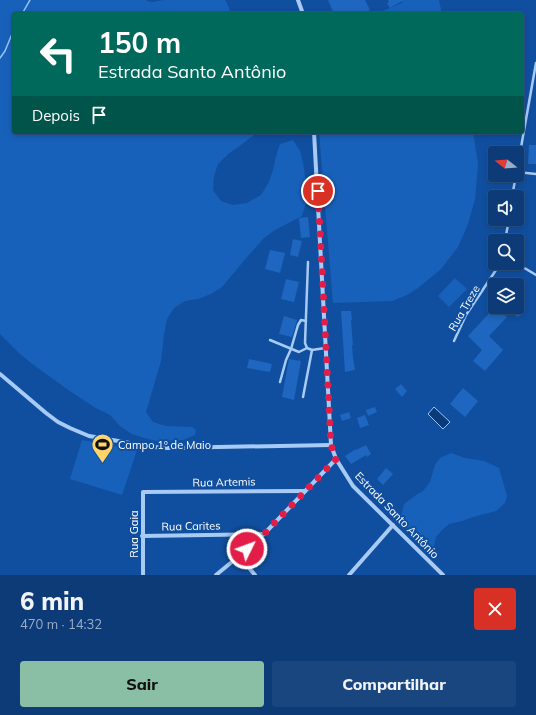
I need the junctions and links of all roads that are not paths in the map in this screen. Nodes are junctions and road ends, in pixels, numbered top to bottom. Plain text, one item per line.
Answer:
1 (298, 0) edge
2 (302, 12) edge
3 (536, 63) edge
4 (532, 84) junction
5 (536, 85) edge
6 (524, 130) edge
7 (314, 134) edge
8 (523, 134) edge
9 (521, 146) edge
10 (524, 172) edge
11 (536, 174) edge
12 (308, 262) dead end
13 (524, 268) edge
14 (496, 270) edge
15 (536, 275) edge
16 (306, 321) junction
17 (270, 340) dead end
18 (454, 341) dead end
19 (307, 348) junction
20 (325, 348) junction
21 (291, 349) junction
22 (312, 350) junction
23 (0, 374) edge
24 (280, 382) dead end
25 (303, 397) dead end
26 (331, 445) junction
27 (336, 459) junction
28 (305, 491) junction
29 (142, 492) joint
30 (393, 525) junction
31 (264, 534) junction
32 (142, 536) junction
33 (239, 556) junction
34 (143, 575) edge
35 (216, 575) edge
36 (255, 575) edge
37 (349, 575) edge
38 (443, 575) edge

1 - 2 street
3 - 4 lane
4 - 5 lane
4 - 6 lane
7 - 20 street, Estrada Santo Antônio
8 - 9 lane
10 - 11 lane
12 - 16 lane
13 - 15 lane
14 - 18 lane, Rua Treze
16 - 19 lane
16 - 21 lane
17 - 21 lane
19 - 21 lane
19 - 22 lane
20 - 22 lane
20 - 26 street, Estrada Santo Antônio
21 - 24 lane
22 - 25 lane
23 - 26 street
26 - 27 street, Estrada Santo Antônio
27 - 28 street
27 - 30 street, Estrada Santo Antônio
28 - 29 street, Rua Artemis
28 - 31 street
29 - 32 street, Rua Gaia
30 - 37 street
30 - 38 street, Estrada Santo Antônio
31 - 32 street, Rua Carites
31 - 33 street
32 - 34 street, Rua Gaia
33 - 35 street
33 - 36 street

